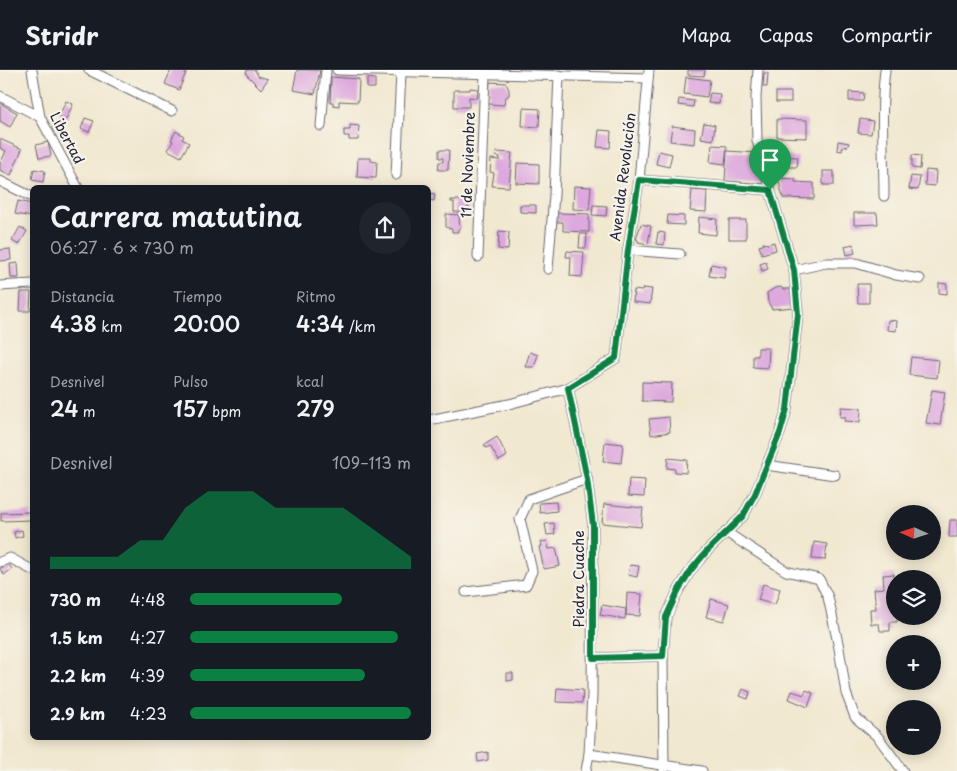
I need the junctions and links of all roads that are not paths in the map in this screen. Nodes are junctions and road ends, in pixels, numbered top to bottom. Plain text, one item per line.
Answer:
1 (32, 70) edge
2 (89, 70) edge
3 (326, 70) edge
4 (337, 70) edge
5 (758, 70) edge
6 (885, 70) edge
7 (450, 72) edge
8 (531, 72) edge
9 (401, 73) junction
10 (485, 74) junction
11 (559, 74) junction
12 (649, 74) edge
13 (0, 96) edge
14 (172, 111) dead end
15 (40, 117) junction
16 (321, 126) dead end
17 (396, 175) dead end
18 (639, 180) junction
19 (0, 181) edge
20 (76, 185) edge
21 (770, 190) junction
22 (30, 196) edge
23 (884, 196) dead end
24 (628, 250) junction
25 (680, 254) dead end
26 (478, 257) dead end
27 (548, 269) dead end
28 (794, 270) junction
29 (920, 279) dead end
30 (30, 284) edge
31 (0, 286) edge
32 (568, 388) junction
33 (431, 420) edge
34 (766, 465) junction
35 (835, 475) dead end
36 (587, 479) junction
37 (726, 532) junction
38 (0, 562) edge
39 (30, 569) edge
40 (466, 592) dead end
41 (663, 656) junction
42 (593, 658) junction
43 (589, 754) junction
44 (664, 768) edge
45 (586, 771) edge
46 (702, 771) edge
47 (902, 771) edge

1 - 15 street, Libertad
2 - 14 street
3 - 16 street
4 - 9 street
5 - 21 street
6 - 23 street
7 - 9 street
7 - 10 street
8 - 10 street
8 - 11 street
9 - 17 street
10 - 26 street, 11 de Noviembre
11 - 12 street
11 - 27 street
12 - 18 street, Avenida Revolución
13 - 15 street
15 - 20 street, Libertad
18 - 21 street
18 - 24 street, Avenida Revolución
19 - 22 street
21 - 28 street
24 - 25 street
24 - 32 street, Avenida Revolución
28 - 29 street
28 - 34 street
30 - 31 street
32 - 33 street, Avenida Revolución
32 - 36 street, Piedra Cuache
34 - 35 street
34 - 37 street
36 - 40 street
36 - 42 street, Piedra Cuache
37 - 41 street
37 - 47 street
38 - 39 street
41 - 42 street
41 - 44 street
42 - 43 street, Piedra Cuache
43 - 44 street
43 - 45 street, Piedra Cuache
44 - 46 street

